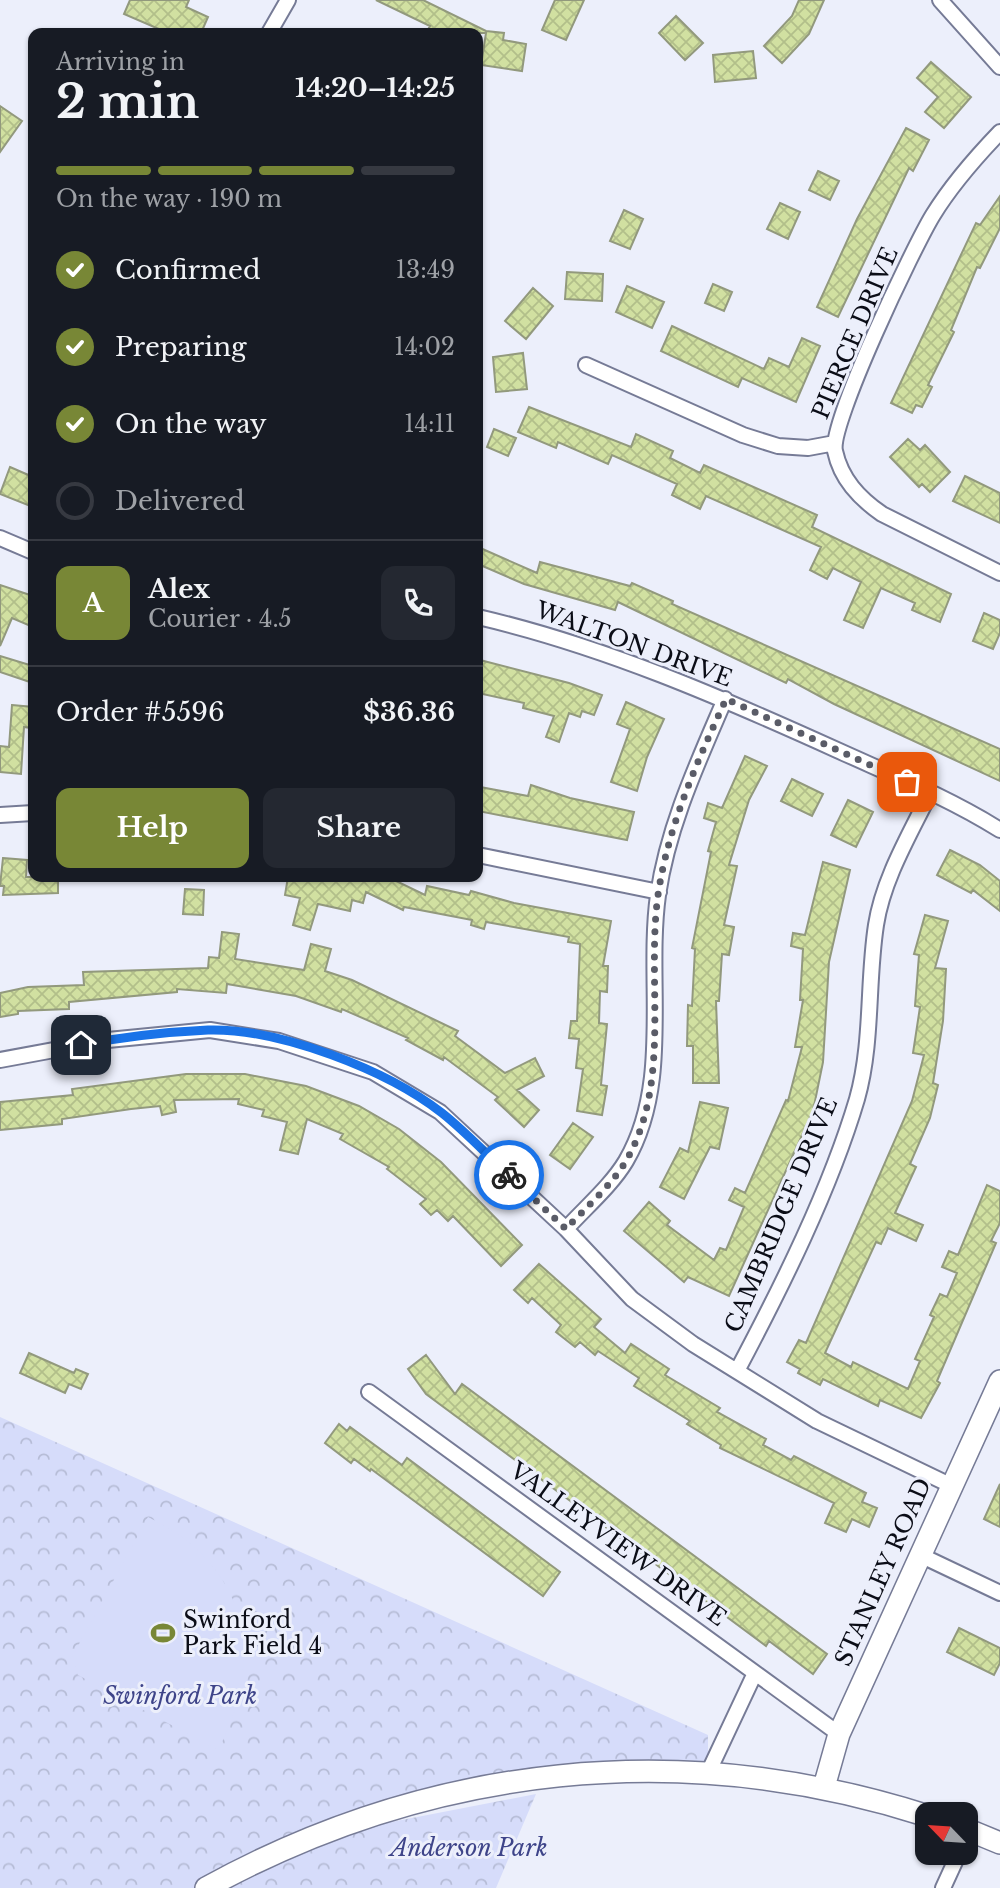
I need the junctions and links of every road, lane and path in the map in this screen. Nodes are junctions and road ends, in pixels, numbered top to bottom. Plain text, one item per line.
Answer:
1 (288, 0) edge
2 (940, 0) edge
3 (272, 28) edge
4 (1000, 67) edge
5 (1000, 132) edge
6 (586, 365) dead end
7 (835, 443) junction
8 (0, 538) edge
9 (28, 550) edge
10 (1000, 573) edge
11 (483, 618) edge
12 (726, 699) junction
13 (930, 793) junction
14 (28, 813) edge
15 (0, 815) edge
16 (1000, 830) edge
17 (483, 856) edge
18 (659, 892) junction
19 (0, 1060) edge
20 (566, 1229) junction
21 (737, 1371) junction
22 (1000, 1381) edge
23 (369, 1392) dead end
24 (950, 1485) junction
25 (920, 1555) junction
26 (1000, 1593) edge
27 (755, 1673) junction
28 (839, 1734) junction
29 (708, 1773) junction
30 (824, 1787) junction
31 (915, 1812) edge
32 (978, 1836) edge
33 (1000, 1843) edge
34 (953, 1866) edge
35 (206, 1888) edge
36 (943, 1888) edge

1 - 3 street
2 - 4 street
5 - 7 street, PIERCE DRIVE
6 - 7 street
7 - 10 street, PIERCE DRIVE
8 - 9 street
11 - 12 street, WALTON DRIVE
12 - 13 street, WALTON DRIVE
12 - 18 street
13 - 16 street, WALTON DRIVE
13 - 21 street, CAMBRIDGE DRIVE
14 - 15 street
17 - 18 street
18 - 20 street
19 - 20 street
20 - 21 street
21 - 24 street
22 - 24 main road, STANLEY ROAD
23 - 27 street, VALLEYVIEW DRIVE
24 - 25 main road, STANLEY ROAD
25 - 26 street
25 - 28 main road, STANLEY ROAD
27 - 28 street, VALLEYVIEW DRIVE
27 - 29 street
28 - 30 main road, STANLEY ROAD
29 - 30 main road
29 - 35 main road
30 - 31 main road
32 - 33 main road
34 - 36 street

